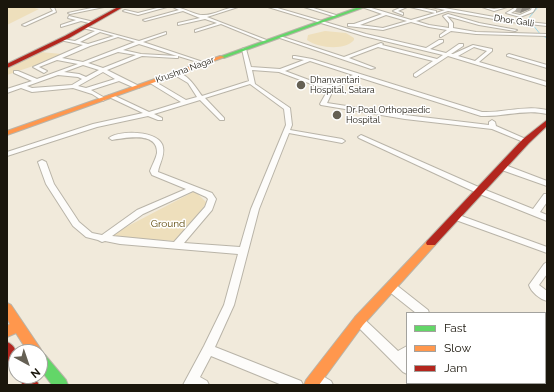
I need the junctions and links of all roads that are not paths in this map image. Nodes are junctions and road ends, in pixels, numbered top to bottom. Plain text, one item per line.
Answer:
1 (52, 7) edge
2 (102, 7) edge
3 (115, 7) edge
4 (165, 7) edge
5 (175, 7) edge
6 (236, 7) edge
7 (270, 7) edge
8 (282, 7) edge
9 (363, 7) edge
10 (397, 7) edge
11 (405, 7) edge
12 (412, 7) edge
13 (433, 7) edge
14 (451, 7) edge
15 (468, 7) edge
16 (483, 7) edge
17 (506, 7) edge
18 (534, 7) edge
19 (276, 8) junction
20 (307, 8) edge
21 (392, 8) dead end
22 (422, 8) edge
23 (518, 8) edge
24 (123, 9) edge
25 (183, 10) junction
26 (298, 11) dead end
27 (438, 12) junction
28 (293, 13) junction
29 (386, 13) junction
30 (446, 13) junction
31 (468, 14) junction
32 (337, 16) junction
33 (503, 16) dead end
34 (202, 17) junction
35 (421, 18) junction
36 (498, 19) junction
37 (145, 20) dead end
38 (324, 21) junction
39 (413, 21) junction
40 (436, 22) dead end
41 (514, 22) junction
42 (84, 23) junction
43 (185, 23) junction
44 (221, 23) junction
45 (180, 24) dead end
46 (24, 25) dead end
47 (484, 25) junction
48 (547, 25) edge
49 (62, 26) dead end
50 (353, 26) junction
51 (205, 28) junction
52 (498, 28) junction
53 (451, 29) junction
54 (99, 31) junction
55 (196, 31) dead end
56 (165, 33) dead end
57 (474, 33) junction
58 (535, 35) junction
59 (546, 35) edge
60 (118, 36) junction
61 (279, 37) junction
62 (470, 39) dead end
63 (65, 40) junction
64 (389, 40) junction
65 (267, 41) junction
66 (77, 42) junction
67 (137, 42) junction
68 (88, 45) junction
69 (377, 45) junction
70 (461, 45) dead end
71 (79, 49) junction
72 (244, 49) junction
73 (427, 49) junction
74 (117, 50) junction
75 (447, 54) junction
76 (141, 55) junction
77 (509, 55) dead end
78 (454, 56) junction
79 (185, 57) junction
80 (294, 57) dead end
81 (56, 58) junction
82 (346, 58) junction
83 (310, 60) junction
84 (438, 61) junction
85 (476, 62) junction
86 (81, 63) junction
87 (204, 63) junction
88 (7, 64) edge
89 (547, 67) edge
90 (249, 68) junction
91 (373, 68) dead end
92 (103, 70) junction
93 (44, 71) dead end
94 (280, 71) junction
95 (16, 72) dead end
96 (56, 73) junction
97 (175, 73) junction
98 (358, 75) junction
99 (416, 75) dead end
100 (85, 79) junction
101 (119, 79) junction
102 (38, 81) junction
103 (152, 82) junction
104 (252, 82) junction
105 (547, 84) edge
106 (20, 86) junction
107 (73, 86) junction
108 (137, 87) junction
109 (332, 87) junction
110 (86, 90) junction
111 (7, 91) edge
112 (200, 97) junction
113 (107, 98) junction
114 (185, 102) junction
115 (547, 112) edge
116 (148, 114) junction
117 (489, 115) junction
118 (160, 119) dead end
119 (222, 119) dead end
120 (547, 122) edge
121 (493, 127) junction
122 (286, 131) junction
123 (7, 133) edge
124 (362, 137) dead end
125 (112, 138) dead end
126 (342, 141) dead end
127 (526, 141) junction
128 (7, 154) edge
129 (42, 162) dead end
130 (502, 167) junction
131 (547, 184) edge
132 (194, 188) junction
133 (480, 191) junction
134 (547, 196) edge
135 (535, 213) junction
136 (456, 217) junction
137 (547, 218) edge
138 (102, 239) junction
139 (177, 245) junction
140 (547, 250) edge
141 (244, 251) junction
142 (547, 266) edge
143 (391, 287) junction
144 (547, 296) edge
145 (7, 308) edge
146 (423, 312) edge
147 (359, 321) junction
148 (18, 326) junction
149 (7, 332) edge
150 (30, 344) edge
151 (208, 350) junction
152 (402, 354) edge
153 (406, 365) edge
154 (48, 369) edge
155 (314, 382) edge
156 (195, 383) edge
157 (61, 385) edge
158 (297, 385) edge
159 (327, 385) edge

1 - 46 street
2 - 42 street
3 - 42 main road
4 - 24 street
5 - 25 street
6 - 34 street
7 - 19 street
8 - 19 street
9 - 29 street
9 - 32 main road, Krushna Nagar
10 - 21 street
11 - 35 street
12 - 22 street
13 - 30 street, Dhor Galli
14 - 15 street
14 - 30 street
16 - 17 street
16 - 31 street
17 - 23 street
18 - 23 street
19 - 28 street
20 - 32 street
22 - 27 street
24 - 42 main road
25 - 34 street
25 - 37 street
26 - 28 street
27 - 30 street
27 - 35 street
28 - 38 street
29 - 39 street
29 - 50 street
30 - 31 street, Dhor Galli
30 - 47 street
30 - 53 street
31 - 36 street, Dhor Galli
32 - 38 main road, Krushna Nagar
33 - 36 street
34 - 43 street
34 - 44 street
35 - 39 street
35 - 40 street
36 - 41 street, Dhor Galli
36 - 47 street
38 - 50 street
38 - 61 main road, Krushna Nagar
38 - 64 street
39 - 50 street
39 - 53 street
41 - 48 street, Dhor Galli
41 - 52 street
42 - 49 street
42 - 54 street
42 - 63 main road
42 - 88 main road
43 - 45 street
43 - 51 street
44 - 51 street
44 - 65 street
47 - 52 street
51 - 55 street
52 - 58 street
53 - 57 street
53 - 73 street
54 - 60 street
54 - 66 street
56 - 67 street
57 - 58 street
57 - 62 street
58 - 59 street
60 - 67 street
60 - 68 street
61 - 65 main road, Krushna Nagar
61 - 82 street
63 - 66 street
63 - 71 street
63 - 88 main road
64 - 69 street
64 - 73 street
65 - 72 main road, Krushna Nagar
66 - 68 street
67 - 74 street
67 - 79 street
68 - 71 street
69 - 82 street
69 - 84 street
70 - 75 street
71 - 81 street
72 - 87 main road, Krushna Nagar
72 - 90 street
73 - 75 street
74 - 76 street
74 - 86 street
75 - 78 street
75 - 84 street
76 - 79 street
76 - 92 street
77 - 89 street
78 - 85 street
78 - 85 street
79 - 87 street
80 - 83 street
81 - 86 street
81 - 93 street
82 - 91 street
83 - 94 street
83 - 98 street
84 - 99 street
85 - 105 street
86 - 92 street
86 - 96 street
87 - 97 main road, Krushna Nagar
90 - 94 street
90 - 104 street
92 - 100 street
92 - 101 street
94 - 109 street
95 - 102 street
96 - 100 street
96 - 102 street
97 - 103 main road, Krushna Nagar
97 - 112 street
98 - 109 street
98 - 117 street
100 - 107 street
101 - 108 street
101 - 110 street
102 - 106 street
103 - 108 main road, Krushna Nagar
103 - 114 street
104 - 112 street
104 - 122 street
106 - 107 street
106 - 111 street
107 - 110 street
108 - 113 main road, Krushna Nagar
109 - 121 street
110 - 113 street
112 - 114 street
112 - 119 street
113 - 116 street
113 - 123 main road, Krushna Nagar
114 - 116 street
115 - 117 street
116 - 118 street
116 - 128 street
117 - 121 street
120 - 127 main road
121 - 127 street
122 - 126 street
122 - 141 street
124 - 133 street
125 - 132 street
127 - 130 main road
129 - 138 street
130 - 131 street
130 - 133 main road
132 - 138 street
132 - 139 street
133 - 135 street
133 - 136 main road
134 - 135 street
135 - 137 street
136 - 140 street
136 - 143 main road
138 - 139 street
139 - 141 street
141 - 151 street
142 - 144 street
143 - 146 street
143 - 147 main road
145 - 148 main road
147 - 152 street
147 - 155 main road
148 - 149 main road
148 - 150 main road
151 - 156 street
151 - 158 street
152 - 153 street
154 - 157 main road
155 - 159 street

